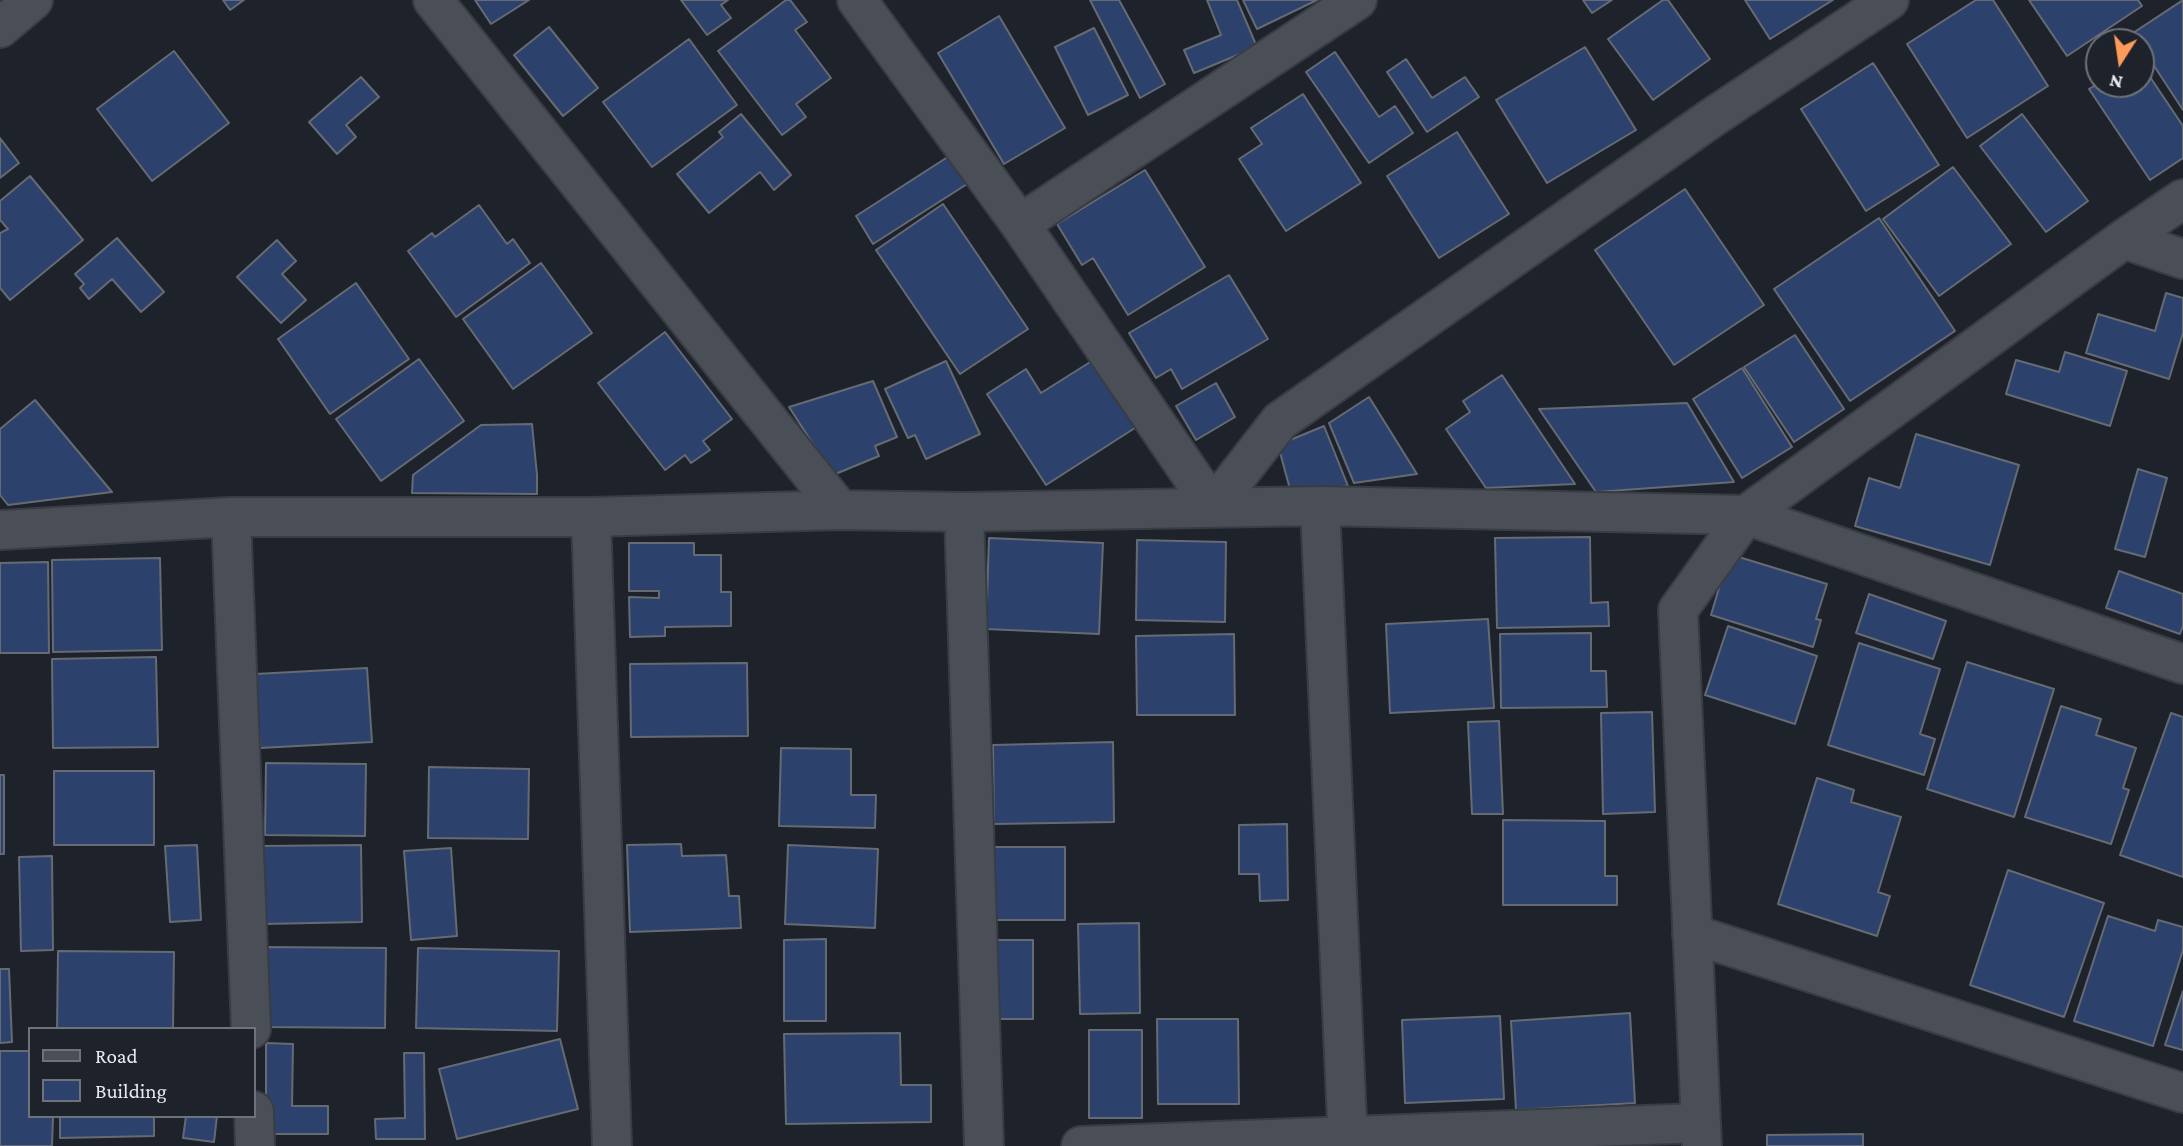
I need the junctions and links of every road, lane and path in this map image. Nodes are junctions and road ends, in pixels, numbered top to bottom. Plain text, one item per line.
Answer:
1 (33, 0) edge
2 (433, 0) edge
3 (857, 0) edge
4 (1357, 0) edge
5 (1889, 0) edge
6 (0, 28) edge
7 (2183, 199) edge
8 (1020, 224) junction
9 (2124, 239) junction
10 (2183, 259) edge
11 (1320, 506) junction
12 (1213, 507) junction
13 (840, 510) junction
14 (964, 512) junction
15 (1746, 515) junction
16 (231, 517) junction
17 (591, 517) junction
18 (0, 530) edge
19 (2183, 664) edge
20 (1692, 934) junction
21 (251, 1027) edge
22 (2183, 1093) edge
23 (254, 1118) edge
24 (1701, 1134) edge
25 (1348, 1141) edge
26 (255, 1146) edge
27 (612, 1146) edge
28 (984, 1146) edge
29 (1082, 1146) edge

1 - 6 street
2 - 13 street
3 - 8 street
4 - 8 street
5 - 12 street
7 - 9 street
8 - 12 street
9 - 10 street
9 - 15 street
11 - 12 street
11 - 15 street
11 - 25 street
12 - 14 street
13 - 14 street
13 - 17 street
14 - 28 street
15 - 19 street
15 - 20 street
16 - 17 street
16 - 18 street
16 - 21 street
17 - 27 street
20 - 22 street
20 - 24 street
23 - 26 street
24 - 25 street
25 - 29 street

